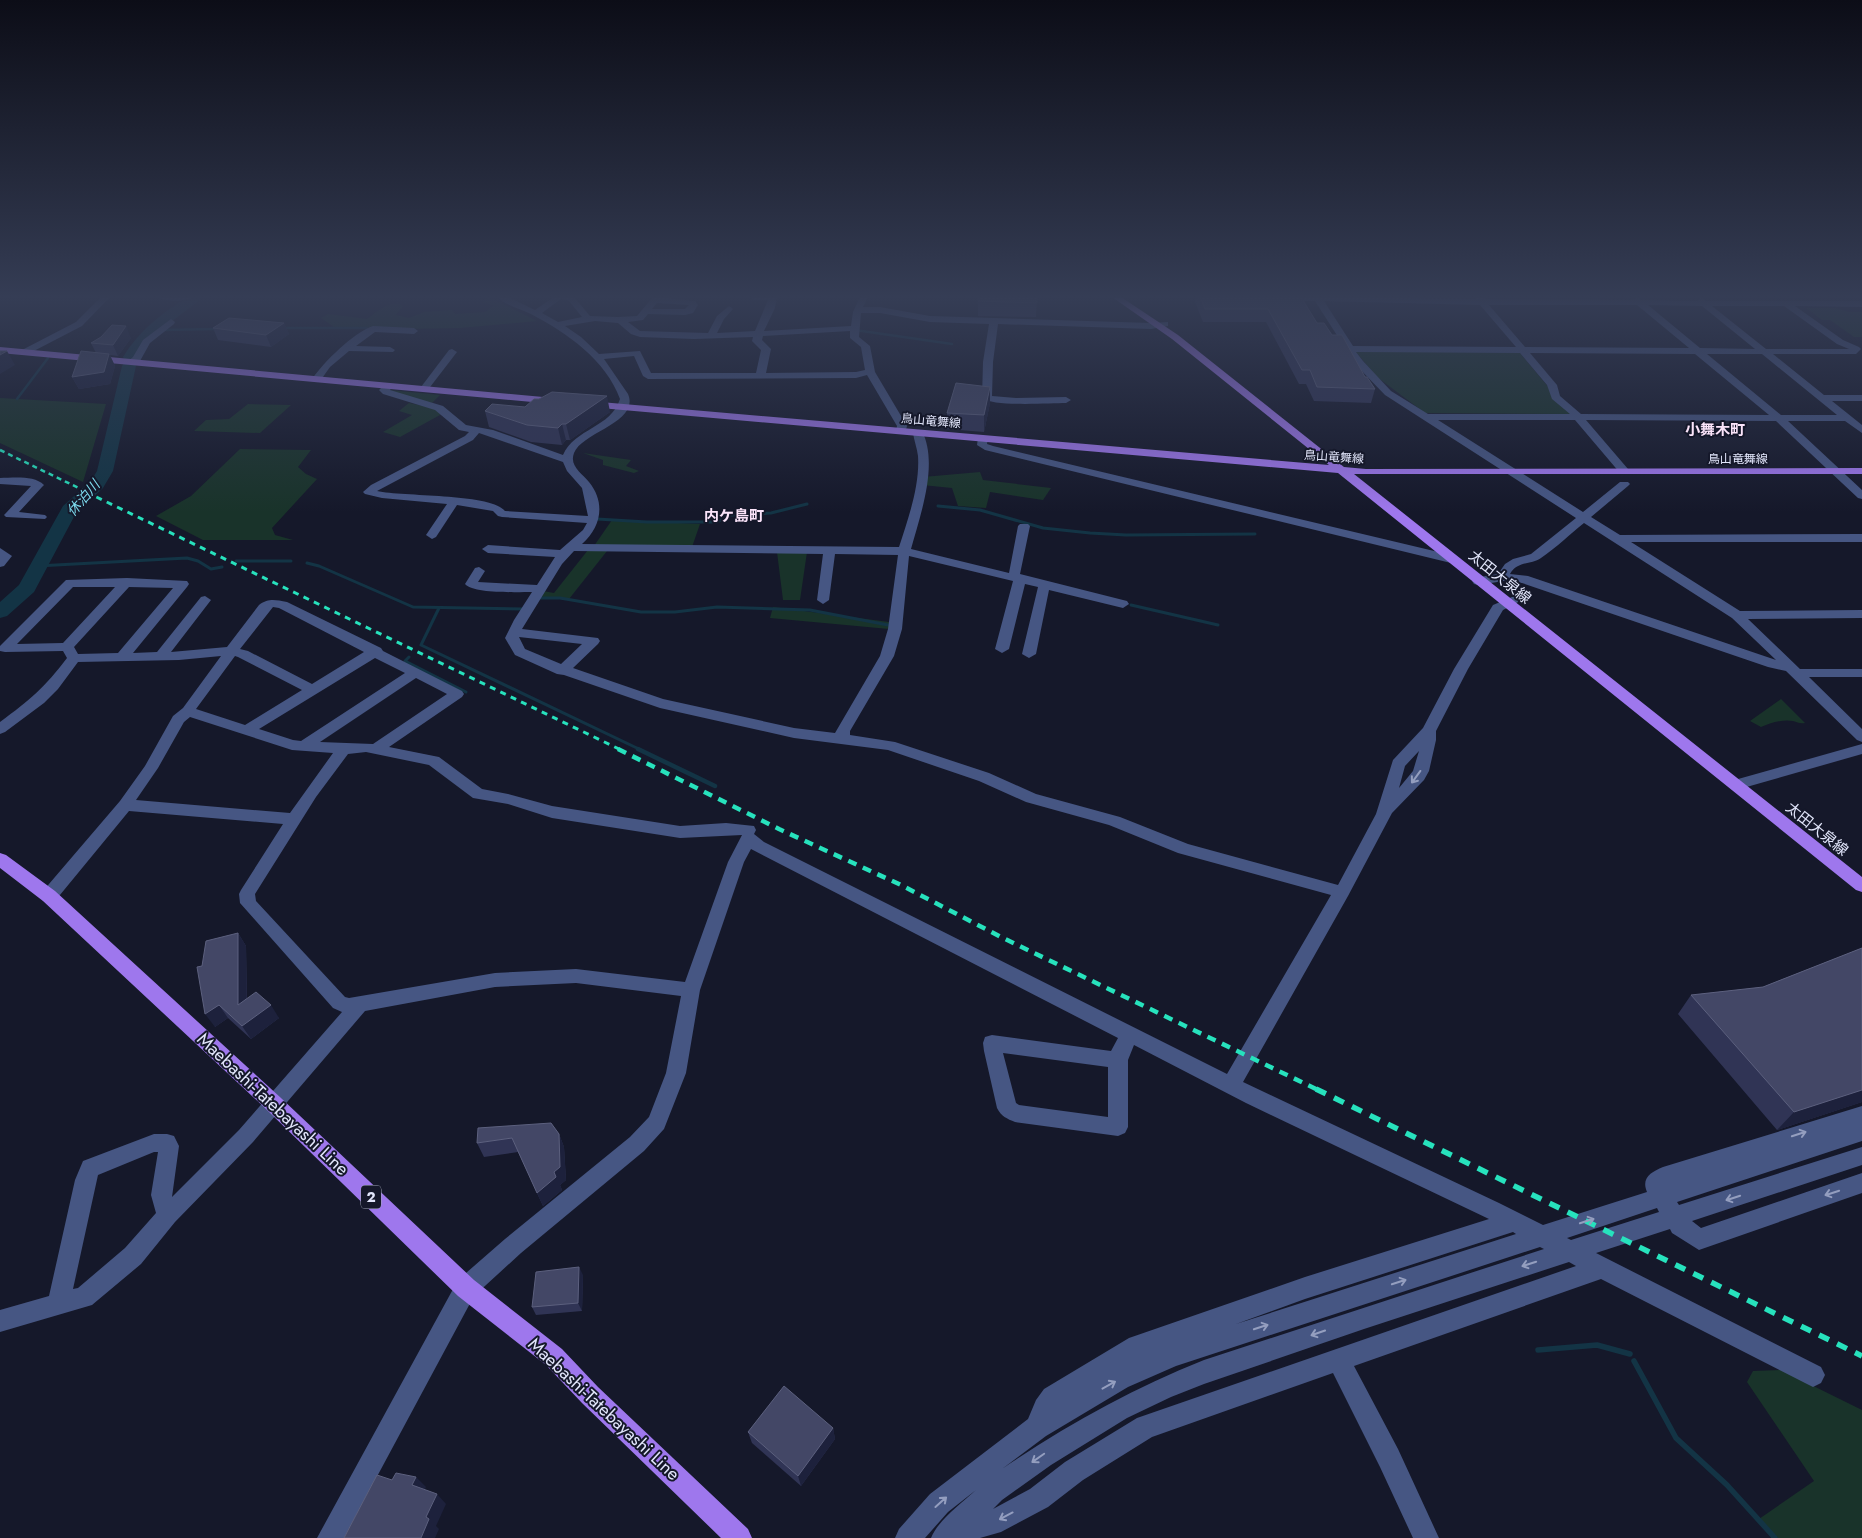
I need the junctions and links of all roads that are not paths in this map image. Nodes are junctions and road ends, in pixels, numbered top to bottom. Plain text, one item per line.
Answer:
1 (206, 369) edge
2 (325, 369) edge
3 (439, 369) edge
4 (606, 369) edge
5 (644, 369) edge
6 (762, 369) edge
7 (869, 369) edge
8 (988, 369) edge
9 (1218, 369) edge
10 (1365, 369) edge
11 (1538, 369) edge
12 (1718, 369) edge
13 (1786, 369) edge
14 (870, 372) junction
15 (760, 376) junction
16 (318, 379) junction
17 (388, 386) junction
18 (424, 389) junction
19 (1823, 398) junction
20 (1862, 398) edge
21 (1066, 400) dead end
22 (564, 402) edge
23 (582, 404) edge
24 (622, 408) junction
25 (1425, 417) junction
26 (1578, 417) junction
27 (1848, 418) junction
28 (1779, 419) junction
29 (476, 430) junction
30 (1862, 430) edge
31 (901, 431) junction
32 (918, 433) junction
33 (983, 438) junction
34 (568, 460) junction
35 (1347, 471) junction
36 (1624, 471) junction
37 (1838, 471) junction
38 (1862, 471) edge
39 (1511, 472) junction
40 (0, 481) edge
41 (1624, 484) dead end
42 (1862, 496) edge
43 (454, 501) junction
44 (41, 517) dead end
45 (1584, 518) junction
46 (594, 520) junction
47 (1024, 526) dead end
48 (432, 535) dead end
49 (1862, 538) edge
50 (1618, 539) junction
51 (488, 549) dead end
52 (567, 550) junction
53 (830, 550) junction
54 (904, 551) junction
55 (0, 552) edge
56 (1451, 559) junction
57 (0, 563) edge
58 (479, 571) dead end
59 (1017, 577) junction
60 (1506, 577) junction
61 (1484, 580) junction
62 (127, 582) junction
63 (1046, 584) junction
64 (541, 589) junction
65 (205, 600) dead end
66 (823, 600) dead end
67 (1511, 602) junction
68 (1123, 604) dead end
69 (1862, 614) edge
70 (1738, 615) junction
71 (514, 632) junction
72 (1002, 649) dead end
73 (232, 651) junction
74 (376, 651) junction
75 (70, 652) junction
76 (1029, 654) dead end
77 (123, 656) junction
78 (161, 656) junction
79 (1792, 670) junction
80 (562, 671) junction
81 (416, 672) junction
82 (1862, 673) edge
83 (312, 690) junction
84 (188, 712) junction
85 (0, 729) edge
86 (247, 730) junction
87 (1428, 732) junction
88 (1862, 737) edge
89 (842, 739) junction
90 (302, 746) junction
91 (377, 748) junction
92 (344, 749) junction
93 (1862, 749) edge
94 (1741, 783) junction
95 (125, 805) junction
96 (1384, 814) junction
97 (295, 819) junction
98 (748, 830) dead end
99 (0, 859) edge
100 (1862, 873) edge
101 (1862, 886) edge
102 (1342, 892) junction
103 (48, 896) junction
104 (691, 990) junction
105 (360, 1004) junction
106 (1130, 1035) junction
107 (1118, 1060) junction
108 (1231, 1085) junction
109 (274, 1104) junction
110 (1862, 1114) edge
111 (1862, 1132) edge
112 (1758, 1156) junction
113 (1862, 1156) edge
114 (1862, 1183) edge
115 (1660, 1197) junction
116 (168, 1215) junction
117 (1513, 1222) junction
118 (1602, 1268) junction
119 (466, 1288) junction
120 (58, 1305) junction
121 (0, 1321) edge
122 (1338, 1359) junction
123 (1813, 1375) dead end
124 (1036, 1427) junction
125 (950, 1532) edge
126 (330, 1538) edge
127 (739, 1538) edge
128 (908, 1538) edge
129 (1426, 1538) edge

1 - 16 main road
2 - 16 street
3 - 18 street
4 - 24 street
5 - 15 street
6 - 15 street
7 - 14 street
8 - 21 street
9 - 35 main road, 太田大泉線
10 - 25 street
11 - 26 street
12 - 28 street
13 - 19 street
14 - 15 street
14 - 31 street
16 - 17 main road
17 - 18 main road
17 - 29 street
18 - 22 main road
19 - 20 street
19 - 27 street
23 - 24 main road, 鳥山竜舞線
24 - 31 main road, 鳥山竜舞線
24 - 34 street
25 - 26 street
25 - 39 street
26 - 28 street
26 - 36 street
27 - 28 street
27 - 30 street
28 - 37 street
29 - 34 street
29 - 43 street
31 - 32 main road, 鳥山竜舞線
32 - 33 main road, 鳥山竜舞線
32 - 54 street
33 - 35 main road, 鳥山竜舞線
33 - 56 street
34 - 46 street
35 - 39 main road, 鳥山竜舞線
35 - 56 main road, 太田大泉線
35 - 61 main road, 太田大泉線
36 - 37 main road, 鳥山竜舞線
36 - 39 main road, 鳥山竜舞線
37 - 38 main road, 鳥山竜舞線
37 - 42 street
39 - 45 street
40 - 44 street
41 - 45 street
43 - 46 street
43 - 48 street
45 - 50 street
45 - 60 street
46 - 52 street
47 - 59 street
49 - 50 street
50 - 70 street
51 - 52 street
52 - 53 street
52 - 64 street
53 - 54 street
53 - 66 street
54 - 59 street
54 - 89 street
55 - 57 street
56 - 61 main road, 太田大泉線
58 - 64 street
59 - 63 street
59 - 72 street
60 - 61 street
60 - 79 street
61 - 67 main road, 太田大泉線
62 - 75 street
62 - 75 street
62 - 77 street
63 - 68 street
63 - 76 street
64 - 71 street
65 - 78 street
67 - 87 street
67 - 94 main road, 太田大泉線
69 - 70 street
70 - 79 street
71 - 80 street
71 - 80 street
73 - 74 street
73 - 78 street
73 - 83 street
73 - 84 street
74 - 81 street
74 - 83 street
75 - 77 street
75 - 85 street
77 - 78 street
79 - 82 street
79 - 88 street
80 - 89 street
81 - 90 street
81 - 91 street
83 - 86 street
84 - 86 street
84 - 95 street
86 - 90 street
87 - 96 street
87 -> 96 street
89 - 102 street
90 - 92 street
91 - 92 street
91 - 98 street
92 - 97 street
93 - 94 street
94 - 100 main road, 太田大泉線
94 - 101 main road, 太田大泉線
95 - 97 street
95 - 103 street
96 - 102 street
97 - 105 street
99 - 103 main road, Maebashi-Tatebayashi Line / 2
102 - 108 street
103 - 109 main road, Maebashi-Tatebayashi Line / 2
104 - 105 street
104 - 106 street
104 - 119 street
105 - 109 street
106 - 107 street
106 - 108 street
107 - 107 street
108 - 117 street
109 - 116 street
109 - 119 main road, Maebashi-Tatebayashi Line / 2
112 -> 110 street
111 - 112 street
112 - 115 street
113 -> 125 street
114 -> 115 street
124 -> 115 street
116 - 120 street
116 - 120 street
117 - 118 street
117 - 124 street
118 - 122 street
118 - 123 street
119 - 126 street
119 - 127 main road, Maebashi-Tatebayashi Line / 2
120 - 121 street
122 -> 125 street
122 - 129 street
128 -> 124 street

